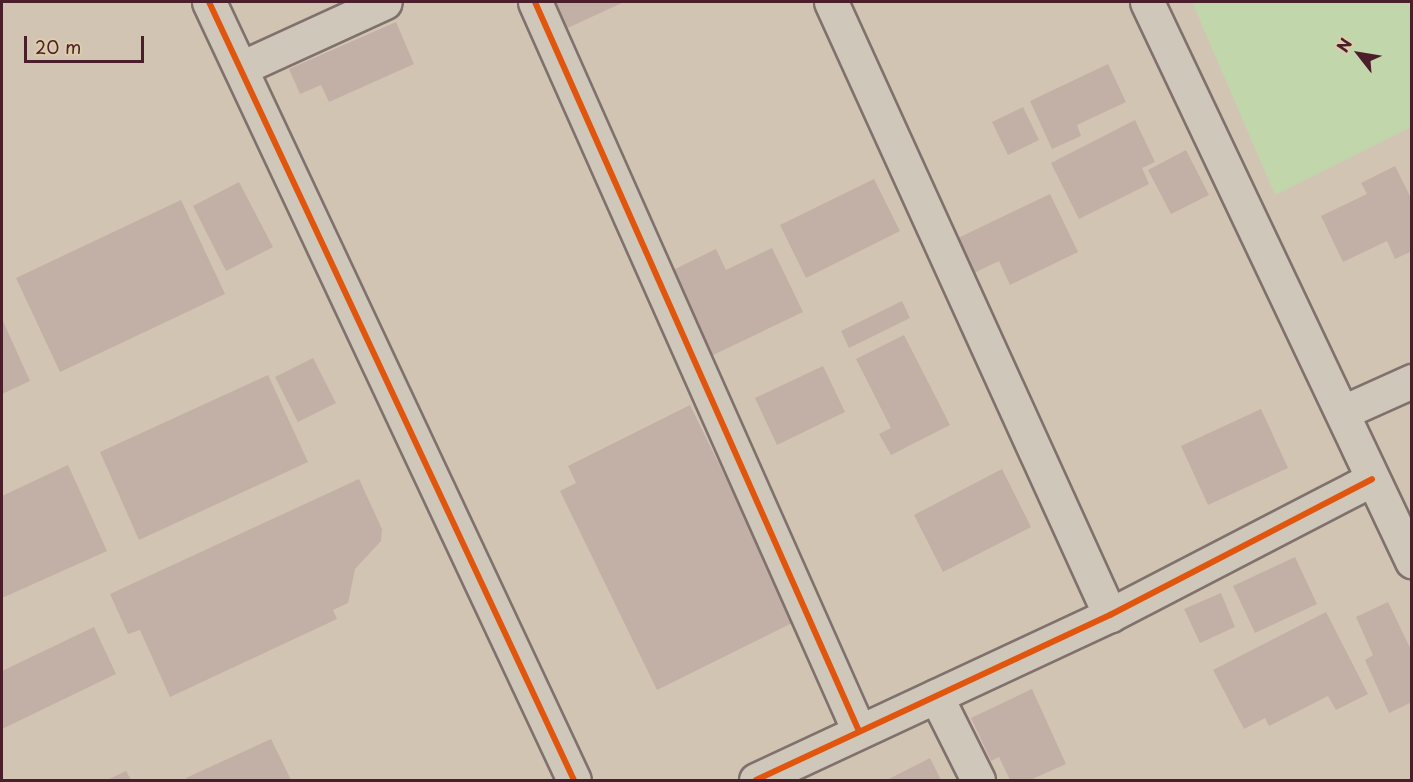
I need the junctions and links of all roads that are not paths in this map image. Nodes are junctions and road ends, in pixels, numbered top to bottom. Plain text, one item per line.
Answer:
1 (208, 2) edge
2 (385, 2) edge
3 (535, 2) edge
4 (831, 2) edge
5 (1147, 2) edge
6 (241, 68) junction
7 (1412, 381) edge
8 (1343, 412) junction
9 (1372, 479) junction
10 (1412, 561) edge
11 (1110, 615) junction
12 (936, 696) junction
13 (859, 731) junction
14 (574, 780) edge
15 (756, 780) edge
16 (978, 780) edge

1 - 6 street
2 - 6 street
3 - 13 street
4 - 11 street
5 - 8 street
6 - 14 street
7 - 8 street
8 - 9 street
9 - 10 street
9 - 11 street
11 - 12 street
12 - 13 street
12 - 16 street
13 - 15 street

